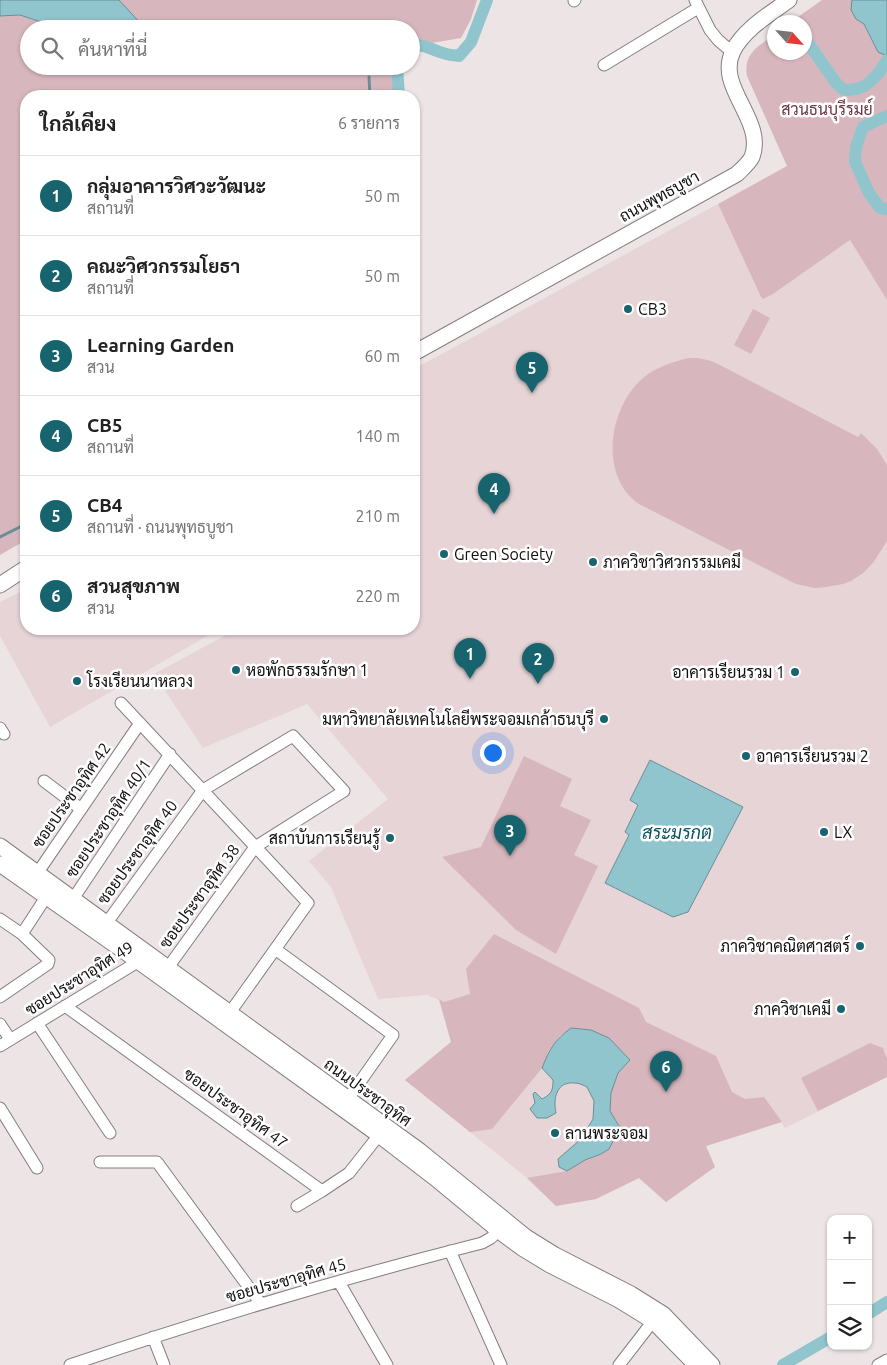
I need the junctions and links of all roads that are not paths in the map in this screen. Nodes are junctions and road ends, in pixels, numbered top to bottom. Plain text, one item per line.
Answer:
1 (789, 0) edge
2 (696, 4) edge
3 (732, 52) junction
4 (604, 64) dead end
5 (420, 349) edge
6 (20, 572) edge
7 (0, 584) edge
8 (121, 703) dead end
9 (140, 723) junction
10 (170, 754) junction
11 (44, 781) dead end
12 (202, 790) junction
13 (81, 809) junction
14 (0, 846) edge
15 (255, 847) junction
16 (0, 864) edge
17 (33, 879) junction
18 (49, 891) junction
19 (73, 899) junction
20 (0, 919) edge
21 (102, 928) junction
22 (22, 934) junction
23 (275, 949) junction
24 (144, 958) junction
25 (164, 972) junction
26 (0, 997) edge
27 (65, 1006) junction
28 (226, 1017) junction
29 (37, 1023) junction
30 (0, 1024) edge
31 (10, 1039) junction
32 (0, 1046) edge
33 (348, 1099) junction
34 (0, 1108) edge
35 (110, 1133) dead end
36 (379, 1135) junction
37 (100, 1162) dead end
38 (36, 1168) dead end
39 (322, 1191) junction
40 (297, 1206) dead end
41 (502, 1226) junction
42 (450, 1252) junction
43 (339, 1282) junction
44 (261, 1304) junction
45 (658, 1317) junction
46 (153, 1337) junction
47 (887, 1360) edge
48 (70, 1365) edge
49 (164, 1365) edge
50 (387, 1365) edge
51 (501, 1365) edge
52 (620, 1365) edge
53 (696, 1365) edge
54 (712, 1365) edge
55 (878, 1365) edge

1 - 3 main road
2 - 3 street
2 - 4 street
3 - 5 main road, ถนนพุทธบูชา
6 - 7 main road
8 - 9 street
9 - 10 street
9 - 13 street, ซอยประชาอุทิศ 42
10 - 12 street
10 - 19 street, ซอยประชาอุทิศ 40/1
11 - 13 street
12 - 15 street
12 - 15 street, ซอยประชาอุทิศ 38
12 - 21 street, ซอยประชาอุทิศ 40
13 - 17 street, ซอยประชาอุทิศ 42
14 - 17 main road, ถนนประชาอุทิศ
15 - 23 street
15 - 25 street, ซอยประชาอุทิศ 38
16 - 17 main road, ถนนประชาอุทิศ
17 - 18 main road, ถนนประชาอุทิศ
18 - 19 main road, ถนนประชาอุทิศ
18 - 21 main road, ถนนประชาอุทิศ
18 - 22 street
19 - 21 main road, ถนนประชาอุทิศ
20 - 22 street
21 - 24 main road, ถนนประชาอุทิศ
22 - 26 street
23 - 28 street
23 - 33 street
24 - 25 main road, ถนนประชาอุทิศ
24 - 27 street, ซอยประชาอุทิศ 49
25 - 28 main road, ถนนประชาอุทิศ
27 - 29 street, ซอยประชาอุทิศ 49
27 - 39 street, ซอยประชาอุทิศ 47
28 - 33 main road, ถนนประชาอุทิศ
28 - 36 main road, ถนนประชาอุทิศ
29 - 31 street, ซอยประชาอุทิศ 49
29 - 35 street
30 - 31 street
31 - 32 street, ซอยประชาอุทิศ 49
33 - 41 main road, ถนนประชาอุทิศ
34 - 38 street
36 - 39 street
36 - 41 main road, ถนนประชาอุทิศ
37 - 44 street
39 - 40 street
41 - 42 street, ซอยประชาอุทิศ 45
41 - 45 main road, ถนนประชาอุทิศ
42 - 43 street, ซอยประชาอุทิศ 45
42 - 51 street
43 - 44 street, ซอยประชาอุทิศ 45
43 - 50 street
44 - 46 street, ซอยประชาอุทิศ 45
45 - 52 street
45 - 53 main road, ถนนประชาอุทิศ
45 - 54 main road, ถนนประชาอุทิศ
46 - 48 street, ซอยประชาอุทิศ 45
46 - 49 street
47 - 55 street

